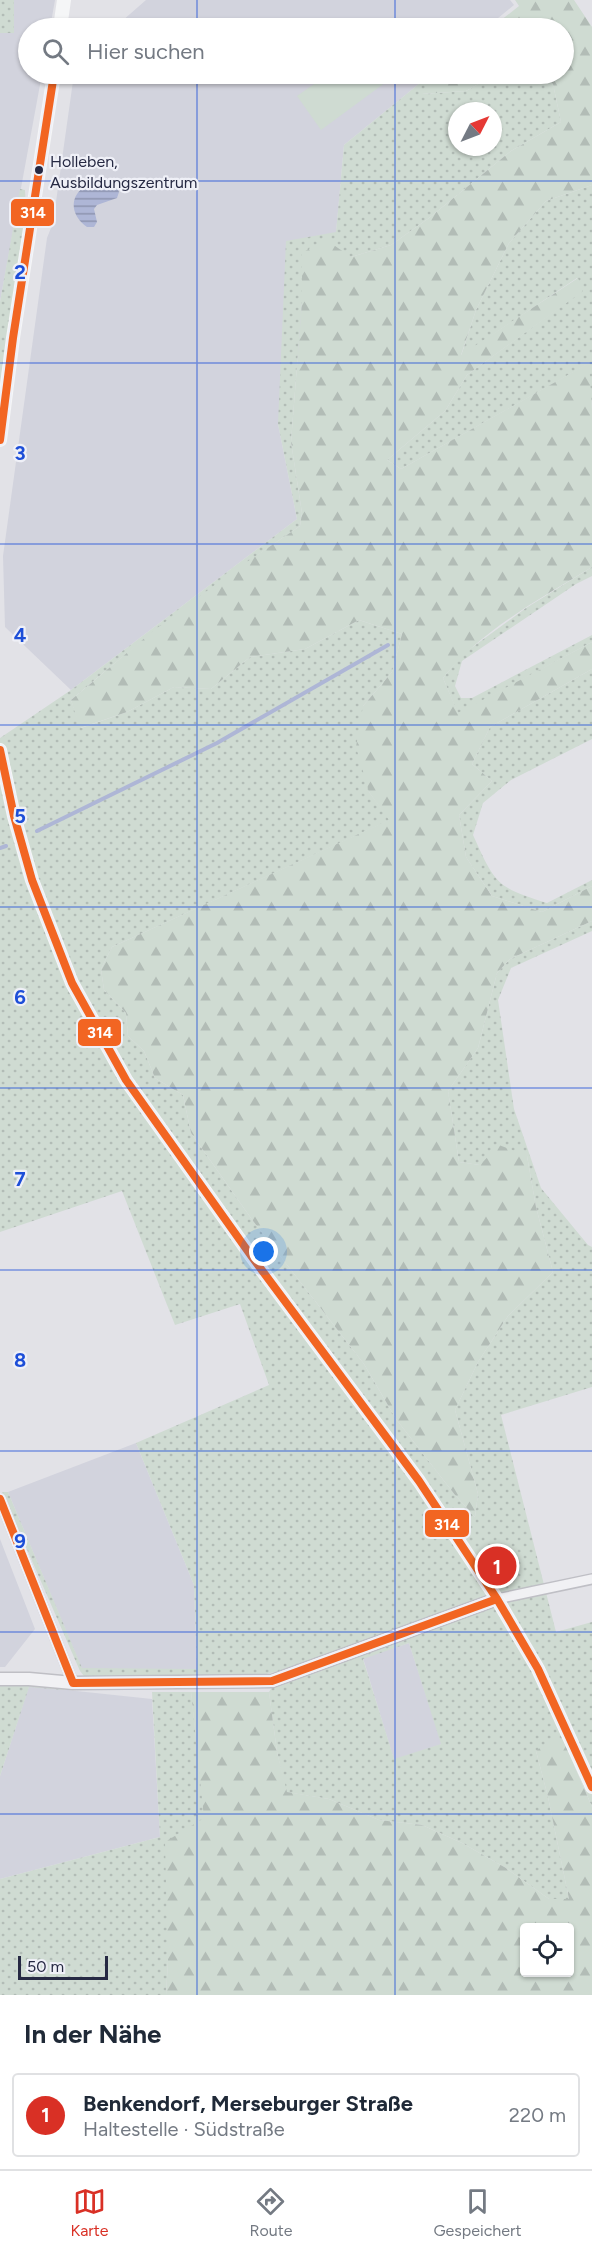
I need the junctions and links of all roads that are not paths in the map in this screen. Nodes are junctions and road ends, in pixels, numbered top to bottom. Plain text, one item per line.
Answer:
1 (64, 0) edge
2 (61, 18) edge
3 (52, 84) edge
4 (0, 440) edge
5 (0, 750) edge
6 (0, 1499) edge
7 (590, 1583) edge
8 (497, 1599) junction
9 (0, 1679) edge
10 (73, 1683) junction
11 (592, 1786) edge

1 - 2 main road
3 - 4 main road
5 - 8 main road
6 - 10 street
7 - 8 street
8 - 10 street
8 - 11 main road
9 - 10 street

